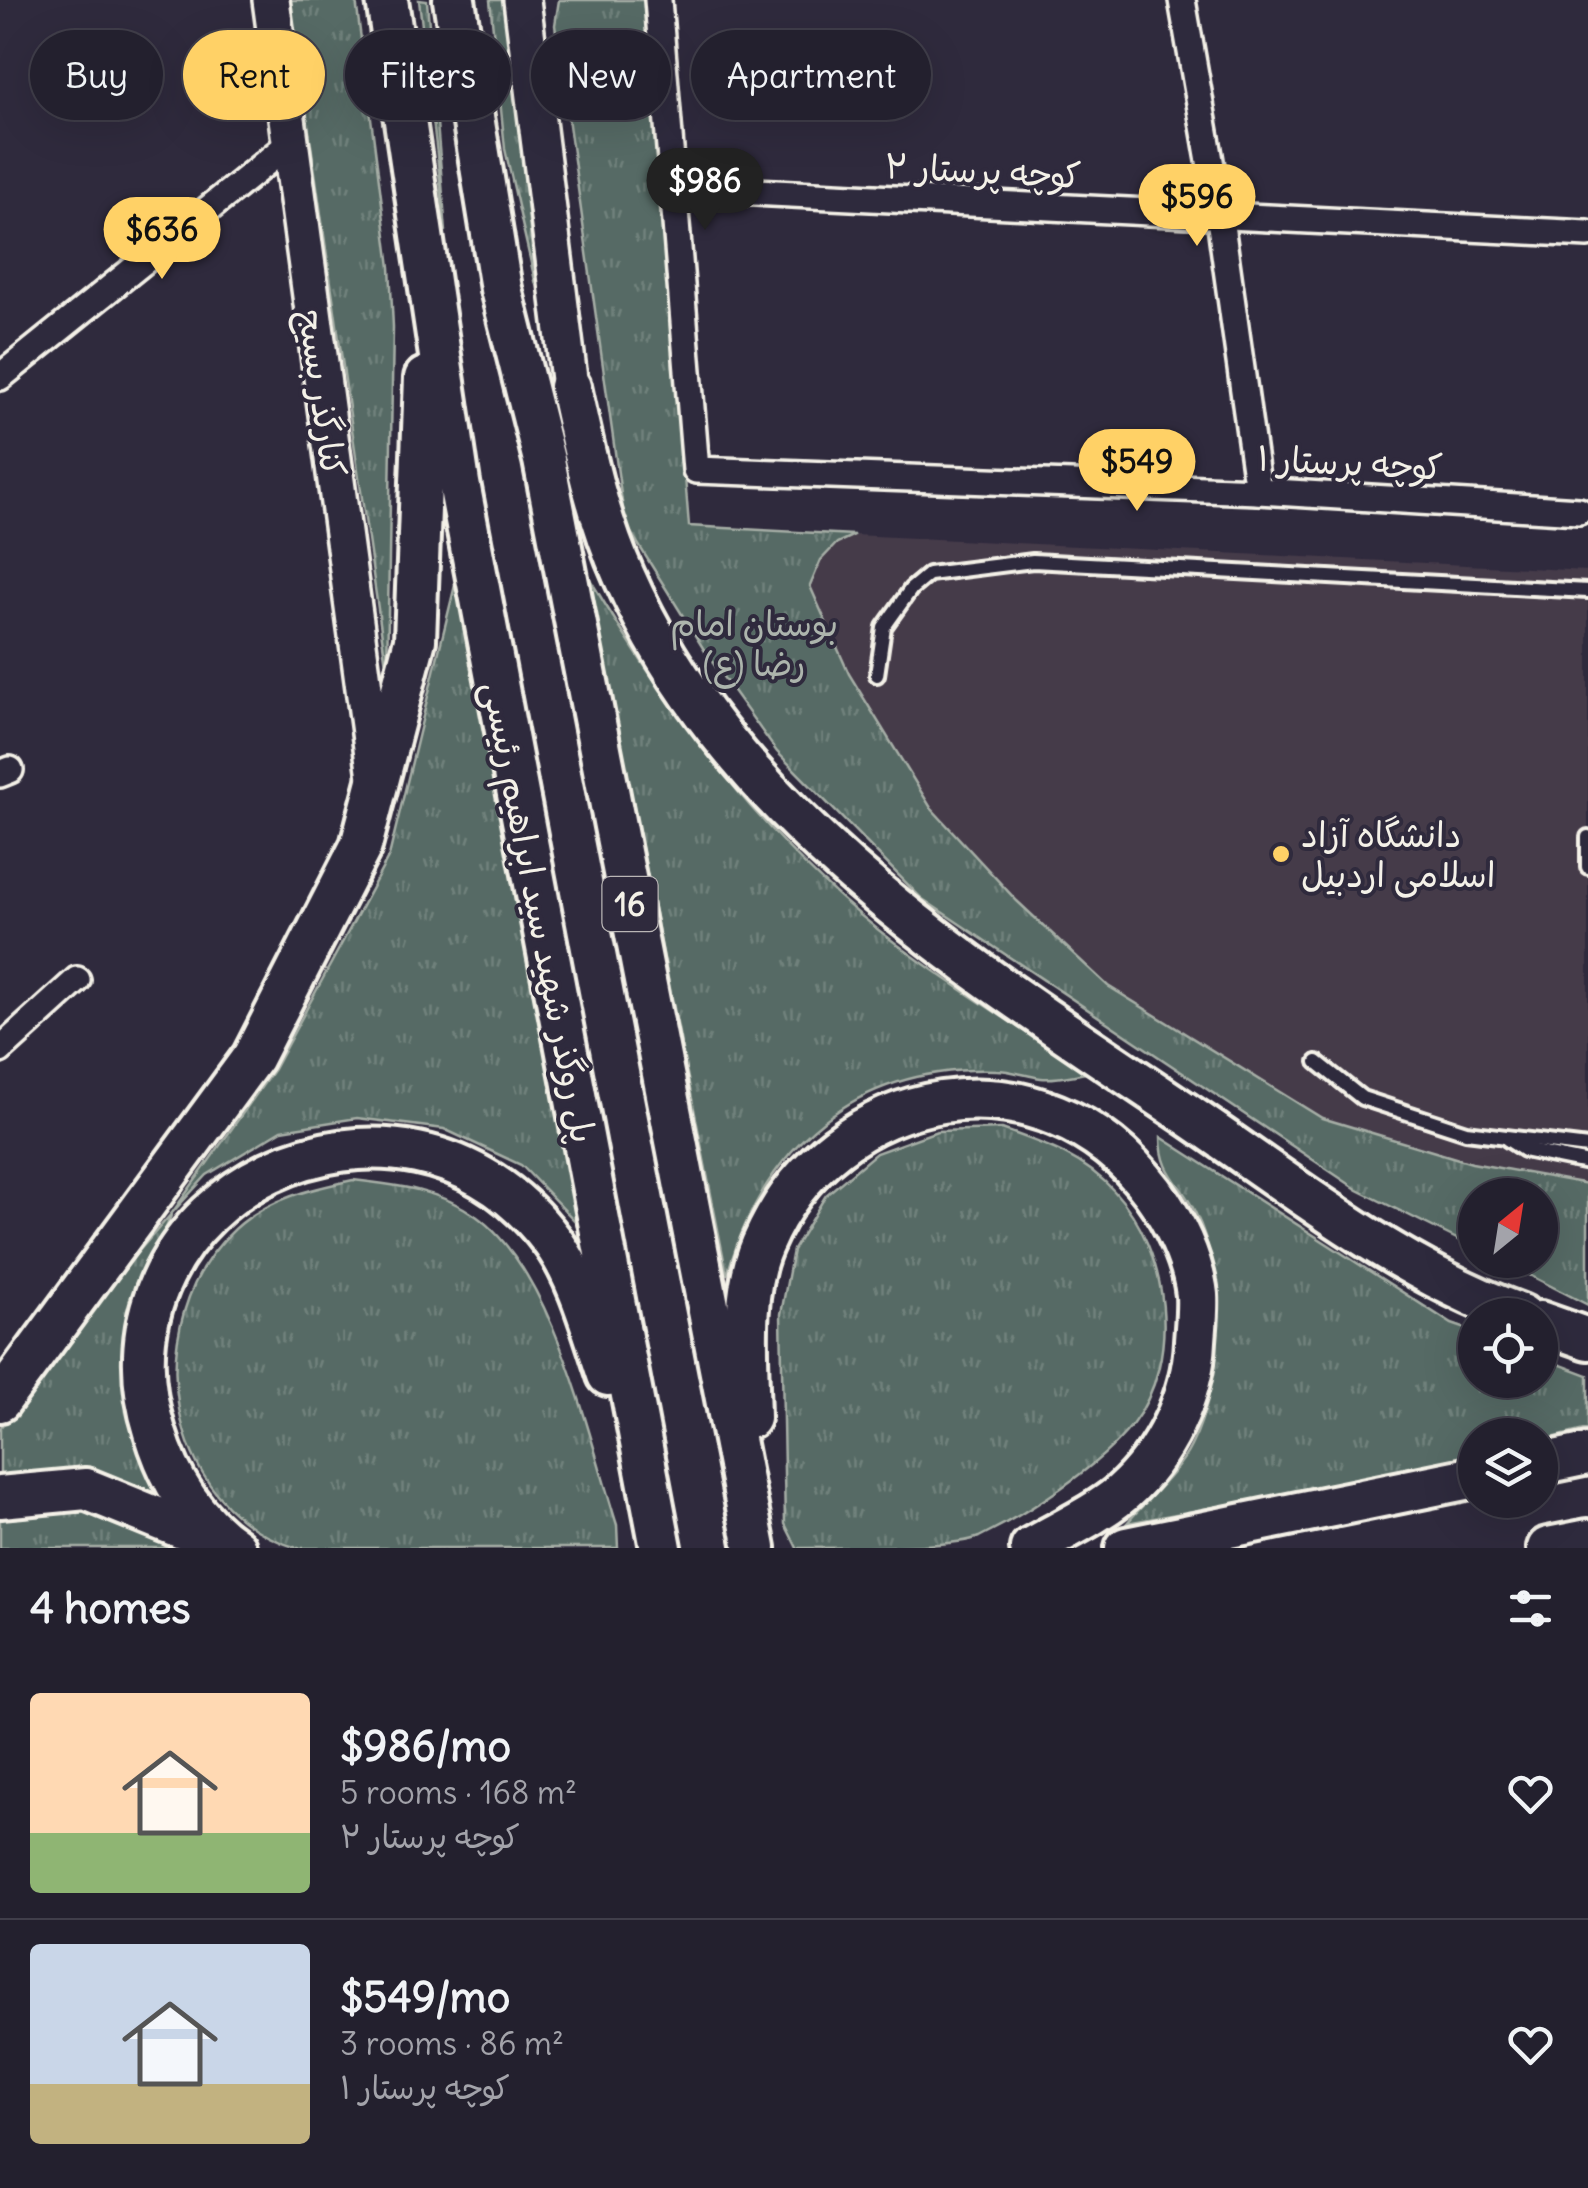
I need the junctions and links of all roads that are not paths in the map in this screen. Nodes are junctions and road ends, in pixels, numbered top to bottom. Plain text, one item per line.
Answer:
1 (271, 0) edge
2 (387, 0) edge
3 (454, 0) edge
4 (658, 0) edge
5 (1182, 0) edge
6 (524, 3) edge
7 (289, 144) junction
8 (674, 188) junction
9 (1220, 218) junction
10 (1588, 234) edge
11 (429, 274) junction
12 (0, 377) edge
13 (570, 387) joint
14 (1258, 491) junction
15 (1580, 511) dead end
16 (1588, 590) edge
17 (878, 675) dead end
18 (377, 786) junction
19 (1588, 837) edge
20 (1588, 866) edge
21 (77, 980) dead end
22 (0, 1050) edge
23 (1318, 1062) dead end
24 (1507, 1138) junction
25 (1588, 1146) edge
26 (1588, 1163) edge
27 (1475, 1298) edge
28 (1558, 1328) edge
29 (1588, 1339) edge
30 (0, 1401) edge
31 (1588, 1454) edge
32 (1558, 1460) edge
33 (1458, 1480) edge
34 (0, 1497) edge
35 (658, 1532) edge
36 (753, 1535) edge
37 (1588, 1540) edge
38 (234, 1548) edge
39 (1031, 1548) edge
40 (1126, 1548) edge
41 (1548, 1548) edge

1 - 7 main road, کنارگذر بسیج
2 - 11 highway
3 - 36 highway, 16
4 - 8 street
5 - 9 street
6 - 13 main road
7 - 12 street
7 - 18 main road, کنارگذر بسیج
8 - 9 street, کوچه پرستار ۲
8 - 14 street, کوچه پرستار ۱
9 - 10 street, کوچه پرستار ۲
9 - 14 street
11 - 18 highway
11 - 35 highway, پل روگذر شهید سید ابراهیم رئیسی
13 - 27 highway
14 - 15 street, کوچه پرستار ۱
16 - 17 lane
18 - 30 highway
19 - 20 lane
21 - 22 street
23 - 24 lane
24 - 25 lane
24 - 26 lane
28 - 29 highway
31 - 32 highway
33 - 40 highway
34 - 38 highway
35 - 38 highway
36 - 39 highway
37 - 41 highway

